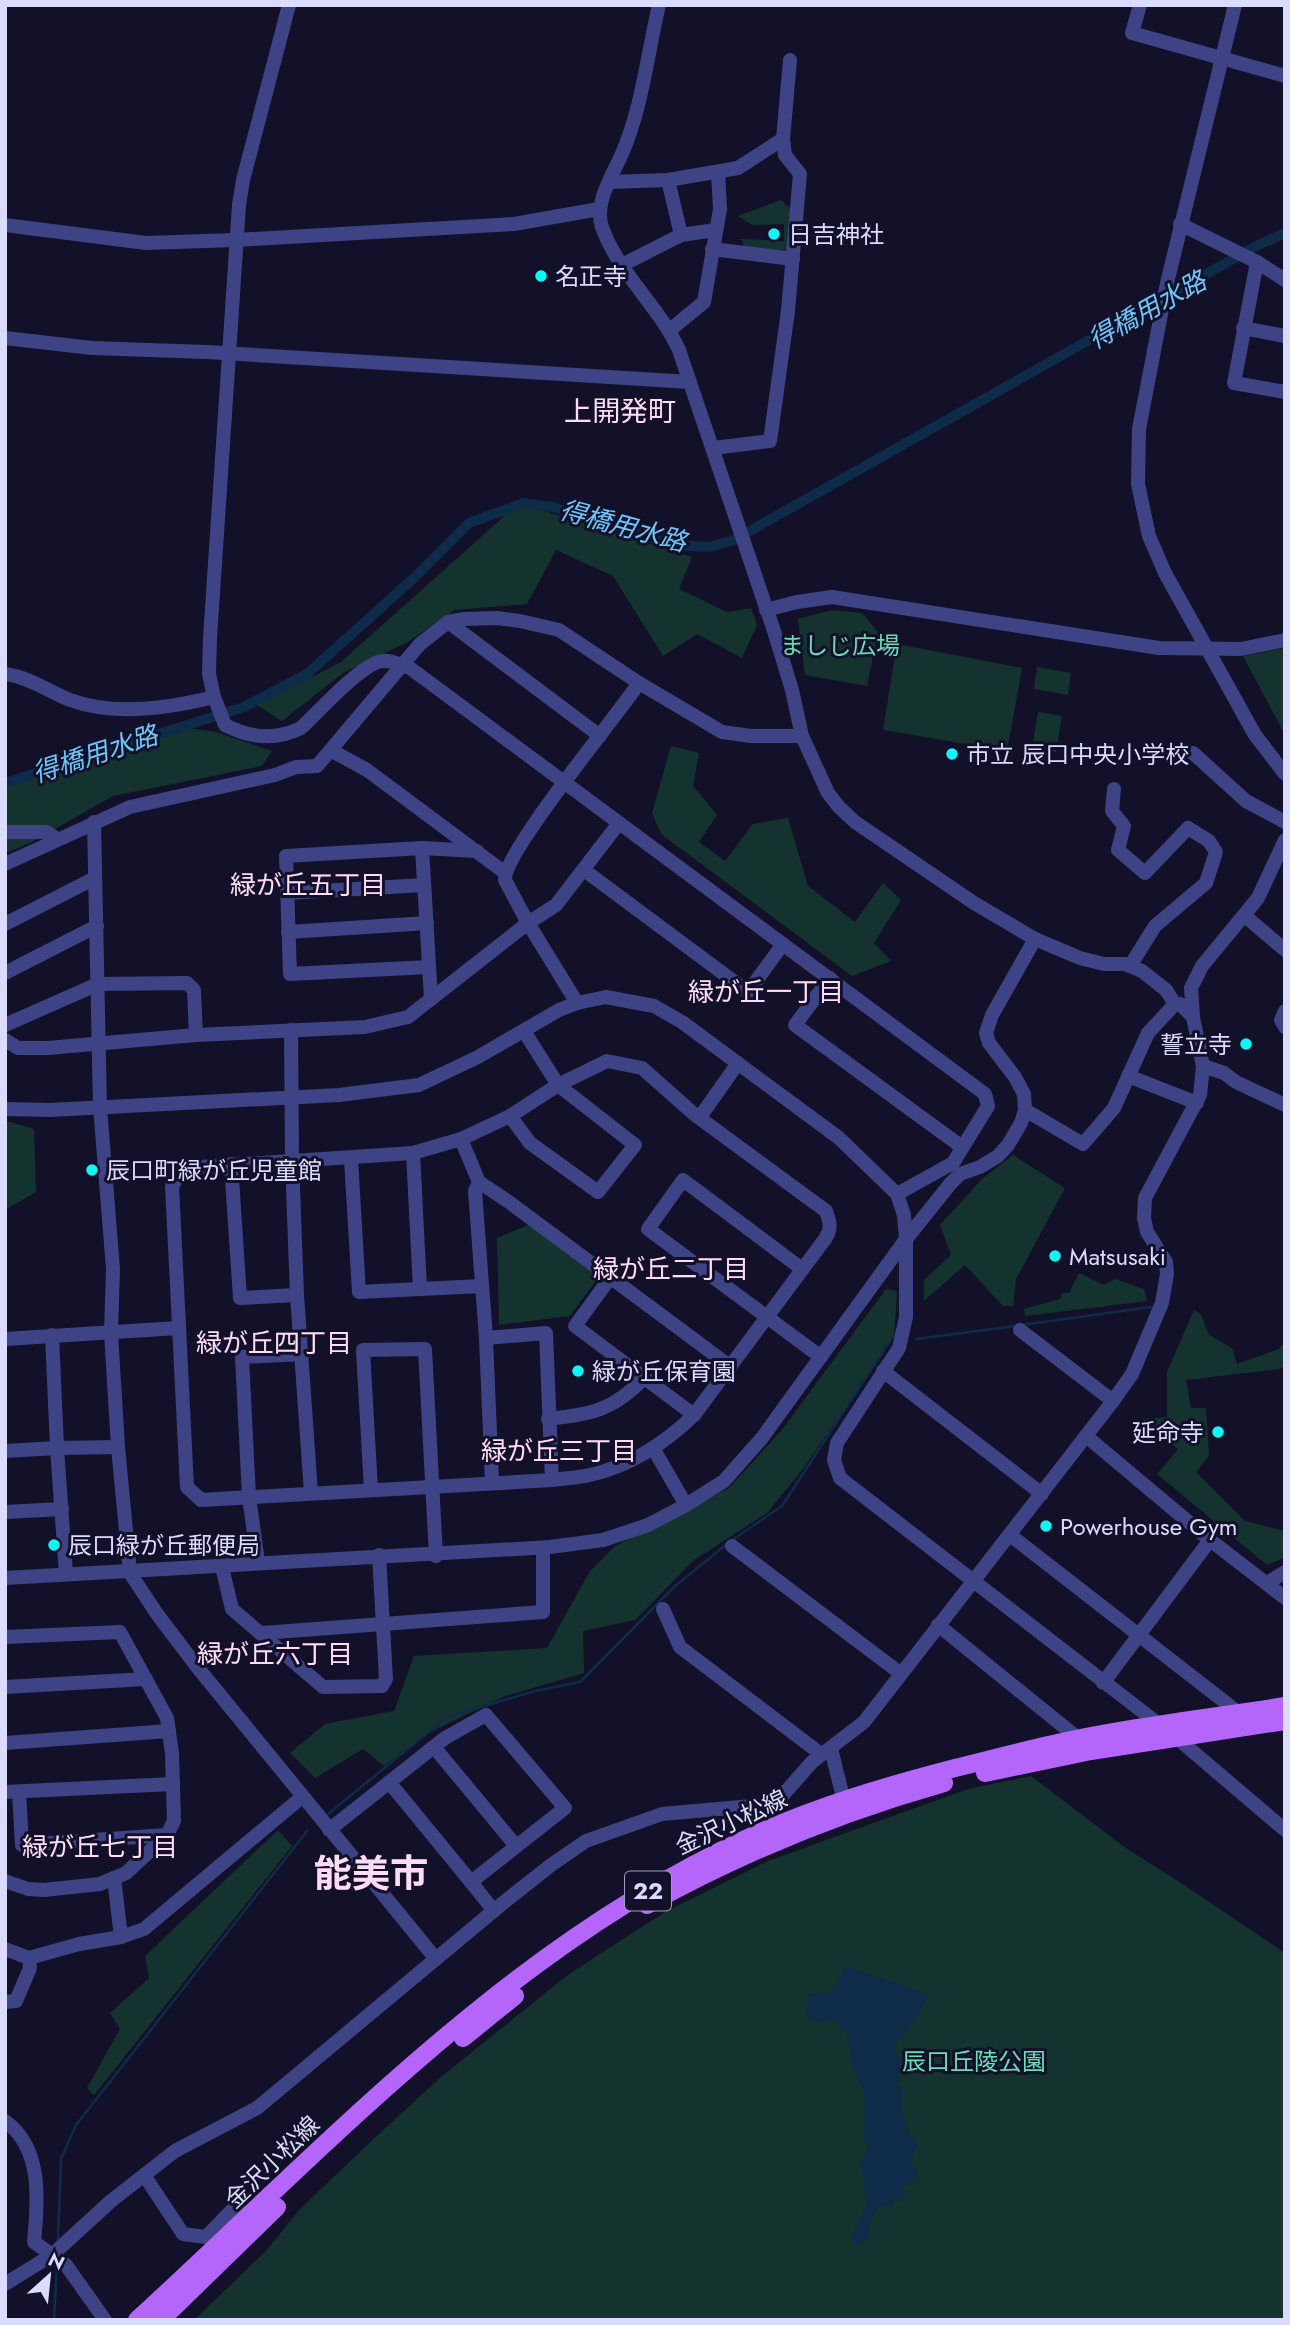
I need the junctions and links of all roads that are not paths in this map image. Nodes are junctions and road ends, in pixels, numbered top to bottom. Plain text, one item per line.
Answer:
1 (289, 5) edge
2 (659, 5) edge
3 (1140, 5) edge
4 (1235, 5) edge
5 (1221, 57) junction
6 (790, 60) dead end
7 (1285, 76) edge
8 (783, 139) junction
9 (718, 172) junction
10 (668, 180) junction
11 (609, 182) junction
12 (599, 209) junction
13 (1180, 224) junction
14 (5, 225) edge
15 (715, 230) junction
16 (681, 235) junction
17 (235, 240) junction
18 (712, 249) junction
19 (793, 259) junction
20 (1252, 260) junction
21 (622, 265) junction
22 (1285, 280) edge
23 (1243, 328) junction
24 (670, 330) junction
25 (1285, 336) edge
26 (5, 338) edge
27 (227, 354) junction
28 (690, 382) junction
29 (1285, 391) edge
30 (713, 448) junction
31 (766, 610) junction
32 (447, 622) junction
33 (1285, 640) edge
34 (1209, 650) junction
35 (400, 664) junction
36 (5, 674) edge
37 (639, 683) junction
38 (216, 703) junction
39 (600, 736) junction
40 (802, 736) junction
41 (331, 751) junction
42 (1194, 753) dead end
43 (1285, 774) edge
44 (565, 783) junction
45 (1114, 789) dead end
46 (94, 822) junction
47 (1285, 822) edge
48 (619, 823) junction
49 (5, 832) edge
50 (57, 839) junction
51 (1285, 840) edge
52 (422, 848) junction
53 (477, 852) junction
54 (5, 864) edge
55 (584, 870) junction
56 (505, 872) junction
57 (95, 878) junction
58 (424, 885) junction
59 (287, 893) junction
60 (1245, 916) junction
61 (427, 923) junction
62 (528, 923) junction
63 (5, 924) edge
64 (97, 926) junction
65 (288, 932) junction
66 (1035, 940) junction
67 (783, 944) junction
68 (1285, 950) edge
69 (429, 967) junction
70 (1130, 967) junction
71 (5, 973) edge
72 (830, 978) junction
73 (99, 984) junction
74 (431, 999) junction
75 (577, 1003) junction
76 (1175, 1004) junction
77 (1285, 1011) edge
78 (1193, 1017) junction
79 (5, 1025) edge
80 (1285, 1027) edge
81 (291, 1030) junction
82 (524, 1031) junction
83 (195, 1035) junction
84 (5, 1040) edge
85 (100, 1042) junction
86 (738, 1063) junction
87 (1203, 1066) junction
88 (1128, 1076) junction
89 (558, 1085) junction
90 (293, 1097) junction
91 (1197, 1103) junction
92 (1285, 1105) edge
93 (100, 1107) junction
94 (5, 1109) edge
95 (1025, 1110) junction
96 (510, 1116) junction
97 (700, 1117) junction
98 (461, 1139) junction
99 (962, 1147) junction
100 (413, 1153) junction
101 (351, 1159) junction
102 (292, 1161) junction
103 (231, 1164) junction
104 (479, 1182) junction
105 (897, 1194) junction
106 (906, 1239) junction
107 (802, 1269) junction
108 (610, 1278) junction
109 (482, 1286) junction
110 (419, 1289) junction
111 (298, 1295) junction
112 (767, 1318) junction
113 (178, 1328) junction
114 (1020, 1330) dead end
115 (111, 1332) junction
116 (52, 1335) junction
117 (486, 1338) junction
118 (5, 1339) edge
119 (303, 1353) junction
120 (821, 1357) junction
121 (731, 1367) junction
122 (884, 1371) junction
123 (643, 1378) junction
124 (1113, 1401) junction
125 (694, 1415) junction
126 (548, 1419) junction
127 (1086, 1436) junction
128 (118, 1447) junction
129 (57, 1448) junction
130 (653, 1448) junction
131 (5, 1451) edge
132 (552, 1480) junction
133 (492, 1482) junction
134 (432, 1486) junction
135 (371, 1489) junction
136 (311, 1493) junction
137 (1042, 1494) junction
138 (249, 1497) junction
139 (686, 1505) junction
140 (62, 1509) junction
141 (5, 1512) edge
142 (1010, 1535) junction
143 (1210, 1540) junction
144 (733, 1546) dead end
145 (543, 1548) junction
146 (379, 1555) junction
147 (436, 1556) junction
148 (258, 1562) junction
149 (222, 1567) junction
150 (1285, 1572) edge
151 (130, 1573) junction
152 (66, 1574) junction
153 (5, 1578) edge
154 (972, 1581) junction
155 (1267, 1583) junction
156 (1285, 1598) edge
157 (663, 1609) dead end
158 (383, 1623) junction
159 (938, 1625) junction
160 (262, 1633) junction
161 (1139, 1634) junction
162 (5, 1637) edge
163 (900, 1674) junction
164 (146, 1679) junction
165 (1103, 1683) junction
166 (5, 1687) edge
167 (1285, 1706) edge
168 (1239, 1713) junction
169 (1285, 1721) edge
170 (1160, 1725) junction
171 (169, 1731) junction
172 (1079, 1739) junction
173 (1178, 1739) junction
174 (5, 1743) edge
175 (434, 1746) junction
176 (826, 1752) junction
177 (389, 1782) junction
178 (173, 1784) junction
179 (12, 1792) edge
180 (302, 1797) junction
181 (846, 1807) junction
182 (330, 1830) junction
183 (1285, 1830) edge
184 (167, 1835) junction
185 (516, 1846) junction
186 (114, 1878) junction
187 (5, 1881) edge
188 (471, 1882) junction
189 (494, 1911) junction
190 (121, 1937) junction
191 (5, 1949) edge
192 (29, 1958) junction
193 (436, 1959) junction
194 (5, 2002) edge
195 (5, 2121) edge
196 (144, 2175) junction
197 (251, 2215) junction
198 (52, 2255) junction
199 (5, 2284) edge
200 (105, 2320) edge
201 (137, 2320) edge
202 (161, 2320) edge

1 - 17 street
2 - 11 street
3 - 5 street
4 - 5 street
5 - 7 street
5 - 13 street
6 - 8 street
8 - 9 street
8 - 19 street
9 - 10 street
9 - 15 street
10 - 11 street
10 - 16 street
11 - 12 street
12 - 17 street
12 - 21 street
13 - 20 street
13 - 34 street
14 - 17 street
15 - 16 street
15 - 18 street
16 - 21 street
17 - 27 street
18 - 19 street
18 - 24 street
19 - 30 street
20 - 22 street
20 - 23 street
21 - 24 street
23 - 25 street
23 - 29 street
24 - 28 street
26 - 27 street
27 - 28 street
27 - 38 street
28 - 30 street
30 - 31 street
31 - 34 street
31 - 40 street
32 - 35 street
32 - 37 street
32 - 39 street
33 - 34 street
34 - 43 street
35 - 38 street
35 - 41 street
35 - 44 street
36 - 38 street
37 - 39 street
37 - 40 street
39 - 44 street
40 - 66 street
41 - 46 street
41 - 53 street
42 - 47 street
44 - 48 street
44 - 56 street
45 - 70 street
46 - 50 street
46 - 57 street
48 - 55 street
48 - 67 street
49 - 50 street
50 - 54 street
51 - 60 street
52 - 53 street
52 - 58 street
52 - 59 street
53 - 56 street
55 - 62 street
55 - 67 street
56 - 62 street
57 - 63 street
57 - 64 street
58 - 59 street
58 - 61 street
59 - 65 street
60 - 68 street
60 - 78 street
61 - 65 street
61 - 69 street
62 - 74 street
62 - 75 street
64 - 71 street
64 - 73 street
65 - 69 street
66 - 70 street
66 - 95 street
67 - 72 street
69 - 74 street
70 - 76 street
72 - 99 street
72 - 99 street
73 - 79 street
73 - 83 street
73 - 85 street
74 - 81 street
75 - 82 street
75 - 86 street
76 - 78 street
76 - 88 street
77 - 80 street
78 - 87 street
81 - 83 street
81 - 90 street
82 - 89 street
82 - 90 street
83 - 85 street
84 - 85 street
85 - 93 street
86 - 97 street
86 - 105 street
87 - 91 street
87 - 92 street
88 - 91 street
88 - 95 street
89 - 96 street
89 - 96 street
89 - 97 street
90 - 93 street
90 - 102 street
91 - 124 street
93 - 94 street
93 - 115 street
95 - 106 street
96 - 98 street
97 - 107 street
98 - 100 street
98 - 104 street
99 - 105 street
100 - 101 street
100 - 110 street
101 - 102 street
101 - 110 street
102 - 103 street
102 - 111 street
103 - 111 street
103 - 113 street
104 - 108 street
104 - 109 street
105 - 106 street
106 - 120 street
106 - 122 street
107 - 112 street
107 - 112 street
108 - 121 street
108 - 123 street
109 - 110 street
109 - 117 street
111 - 119 street
112 - 120 street
112 - 121 street
113 - 115 street
113 - 138 street
114 - 124 street
115 - 116 street
115 - 128 street
116 - 118 street
116 - 129 street
117 - 126 street
117 - 133 street
119 - 136 street
119 - 138 street
120 - 139 street
121 - 125 street
122 - 137 street
122 - 154 street
123 - 125 street
123 - 126 street
124 - 127 street
125 - 130 street
126 - 132 street
127 - 137 street
127 - 143 street
128 - 129 street
128 - 151 street
129 - 131 street
129 - 140 street
130 - 132 street
130 - 139 street
132 - 133 street
133 - 134 street
134 - 135 street
134 - 135 street
134 - 147 street
135 - 136 street
136 - 138 street
137 - 142 street
138 - 148 street
139 - 145 street
140 - 141 street
140 - 152 street
142 - 154 street
142 - 161 street
143 - 155 street
143 - 161 street
144 - 163 street
145 - 147 street
145 - 158 street
146 - 147 street
146 - 148 street
146 - 158 street
148 - 149 street
149 - 151 street
149 - 160 street
150 - 155 street
151 - 152 street
151 - 180 street
152 - 153 street
154 - 159 street
154 - 165 street
155 - 156 street
157 - 176 street
158 - 160 street
158 - 160 street
159 - 163 street
159 - 172 street
161 - 165 street
161 - 168 street
162 - 164 street
163 - 176 street
164 - 166 street
164 - 171 street
165 - 170 street
167 - 168 main road, 金沢小松線 / 22
168 - 170 main road, 金沢小松線 / 22
169 - 173 main road, 金沢小松線 / 22
170 - 172 main road, 金沢小松線 / 22
170 - 173 street
171 - 174 street
171 - 178 street
172 - 181 main road, 金沢小松線 / 22
173 - 181 main road, 金沢小松線 / 22
173 - 183 street
175 - 177 street
175 - 185 street
175 - 185 street
176 - 181 street
176 - 189 street
177 - 182 street
177 - 188 street
178 - 179 street
178 - 184 street
179 - 184 street
180 - 182 street
180 - 190 street
181 - 197 main road, 金沢小松線 / 22
181 - 202 main road, 金沢小松線 / 22
182 - 193 street
184 - 186 street
185 - 188 street
186 - 187 street
186 - 190 street
188 - 189 street
189 - 193 street
190 - 192 street
191 - 192 street
192 - 194 street
193 - 196 street
195 - 198 street
196 - 197 street
196 - 198 street
197 - 201 main road, 金沢小松線 / 22
198 - 199 street
198 - 200 street

